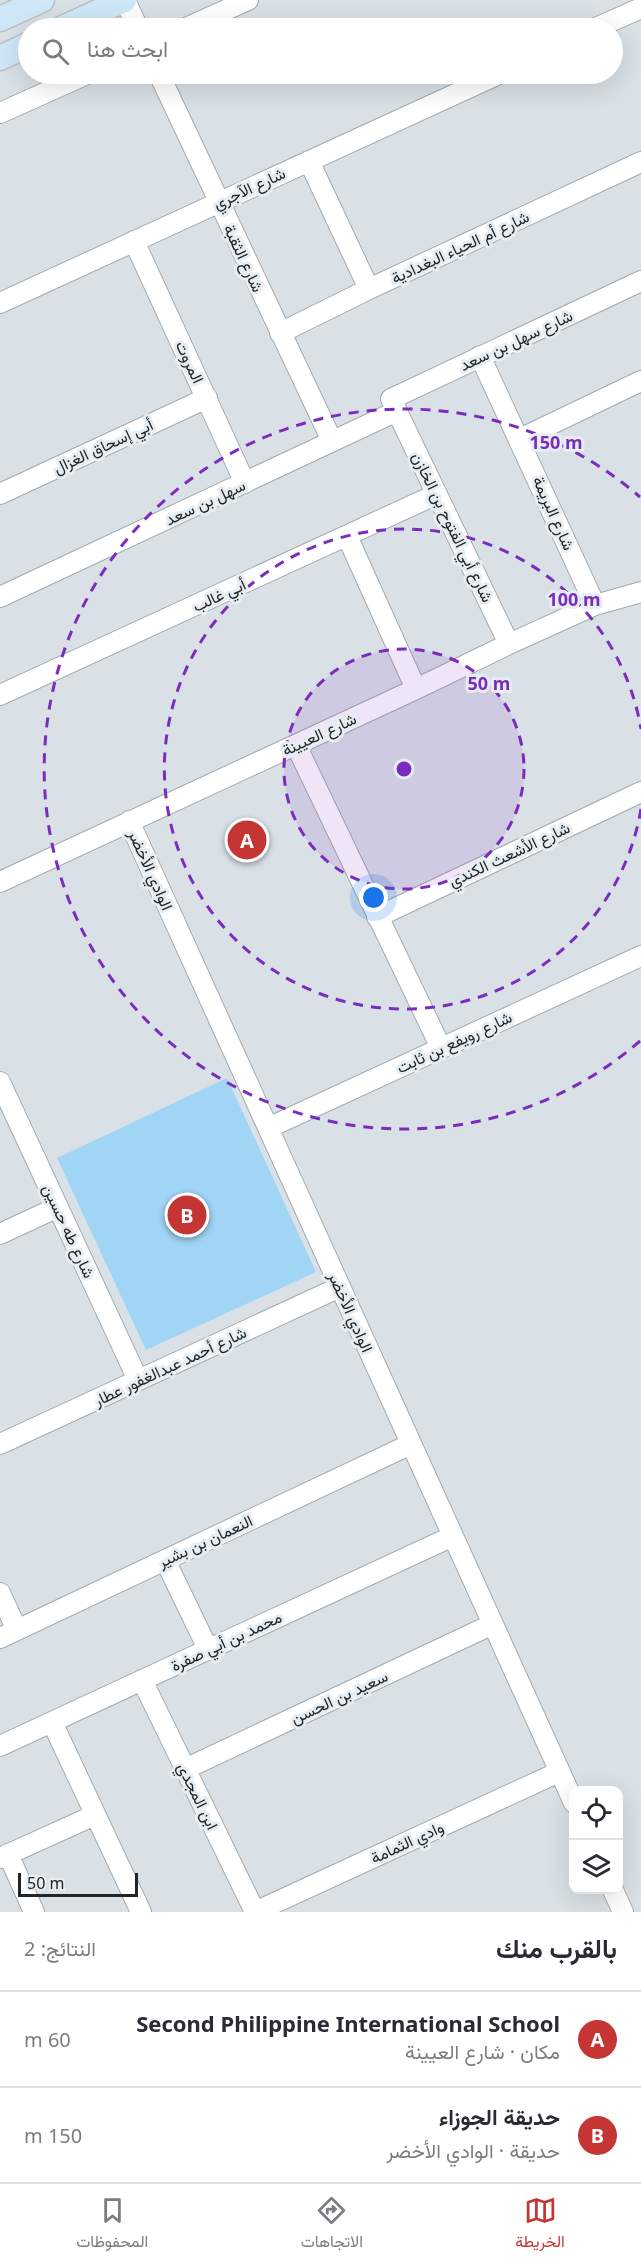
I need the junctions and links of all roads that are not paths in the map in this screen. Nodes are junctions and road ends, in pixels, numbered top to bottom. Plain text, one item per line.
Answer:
1 (42, 0) edge
2 (125, 0) edge
3 (248, 0) edge
4 (641, 8) edge
5 (85, 18) edge
6 (133, 18) edge
7 (208, 18) edge
8 (618, 18) edge
9 (0, 19) edge
10 (18, 50) edge
11 (0, 58) edge
12 (65, 84) edge
13 (164, 84) edge
14 (477, 84) edge
15 (0, 113) edge
16 (309, 160) junction
17 (641, 162) edge
18 (218, 202) junction
19 (134, 241) junction
20 (641, 281) edge
21 (369, 289) junction
22 (0, 303) edge
23 (279, 333) junction
24 (480, 357) junction
25 (641, 381) edge
26 (207, 398) junction
27 (394, 405) junction
28 (520, 439) junction
29 (332, 441) junction
30 (245, 483) junction
31 (0, 494) edge
32 (437, 494) junction
33 (347, 536) junction
34 (641, 592) edge
35 (0, 597) edge
36 (596, 605) junction
37 (509, 644) junction
38 (416, 689) junction
39 (0, 694) edge
40 (296, 745) junction
41 (641, 792) edge
42 (129, 821) junction
43 (0, 882) edge
44 (377, 917) junction
45 (639, 962) edge
46 (441, 1048) junction
47 (0, 1082) edge
48 (6, 1112) edge
49 (268, 1128) junction
50 (58, 1207) junction
51 (0, 1234) edge
52 (340, 1287) junction
53 (138, 1380) junction
54 (0, 1444) edge
55 (411, 1444) junction
56 (453, 1536) junction
57 (165, 1560) junction
58 (0, 1593) edge
59 (493, 1624) junction
60 (9, 1634) edge
61 (208, 1649) junction
62 (142, 1680) junction
63 (52, 1722) junction
64 (0, 1746) edge
65 (185, 1769) junction
66 (560, 1772) junction
67 (569, 1793) edge
68 (95, 1815) junction
69 (4, 1856) edge
70 (615, 1894) edge
71 (34, 1912) edge
72 (141, 1912) edge
73 (255, 1912) edge
74 (623, 1912) edge

1 - 9 main road
2 - 5 main road
2 - 6 street
3 - 7 street
4 - 8 street
10 - 11 main road
12 - 15 street
13 - 18 street, شارع الثقبة
14 - 16 street, شارع الآجري
16 - 18 street, شارع الآجري
16 - 21 street
17 - 21 street, شارع أم الحياء البغدادية
18 - 19 street, شارع الآجري
18 - 23 street, شارع الثقبة
19 - 22 street, شارع الآجري
19 - 26 street, المروت
20 - 24 street, شارع سهل بن سعد
21 - 23 street, شارع أم الحياء البغدادية
23 - 29 street, شارع الثقبة
24 - 27 street, شارع سهل بن سعد
24 - 28 street, شارع البريمة
25 - 28 street
26 - 30 street, المروت
26 - 31 street, أبي إسحاق الغزال
27 - 29 street, سهل بن سعد
27 - 32 street, شارع أبي الفتوح بن الخازن
28 - 36 street, شارع البريمة
29 - 30 street, سهل بن سعد
30 - 35 street, سهل بن سعد
32 - 33 street, أبي غالب
32 - 37 street, شارع أبي الفتوح بن الخازن
33 - 38 street
33 - 39 street, أبي غالب
34 - 36 street, شارع العيينة
36 - 37 street, شارع العيينة
37 - 38 street, شارع العيينة
38 - 40 street, شارع العيينة
40 - 42 street, شارع العيينة
40 - 44 street
41 - 44 street, شارع الأشعث الكندي
42 - 43 street, شارع العيينة
42 - 49 street, الوادي الأخضر
44 - 46 street
45 - 46 street, شارع رويفع بن ثابت
46 - 49 street, شارع رويفع بن ثابت
47 - 48 street, شارع طه حسين
48 - 50 street, شارع طه حسين
49 - 52 street, الوادي الأخضر
50 - 51 street
50 - 53 street, شارع طه حسين
52 - 53 street, شارع أحمد عبدالغفور عطار
52 - 55 street, الوادي الأخضر
53 - 54 street, شارع أحمد عبدالغفور عطار
55 - 56 street, الوادي الأخضر
55 - 57 street, النعمان بن بشير
56 - 59 street, الوادي الأخضر
56 - 61 street, محمد بن أبي صفرة
57 - 60 street, النعمان بن بشير
57 - 61 street
58 - 60 street
59 - 65 street, سعيد بن الحسن
59 - 66 street, الوادي الأخضر
61 - 62 street, محمد بن أبي صفرة
62 - 63 street, محمد بن أبي صفرة
62 - 65 street, ابن المجدي
63 - 64 street, محمد بن أبي صفرة
63 - 68 street
65 - 73 street, ابن المجدي
66 - 67 street, الوادي الأخضر
66 - 73 street, وادي الثمامة
68 - 69 street
68 - 72 street
69 - 71 street
70 - 74 street

